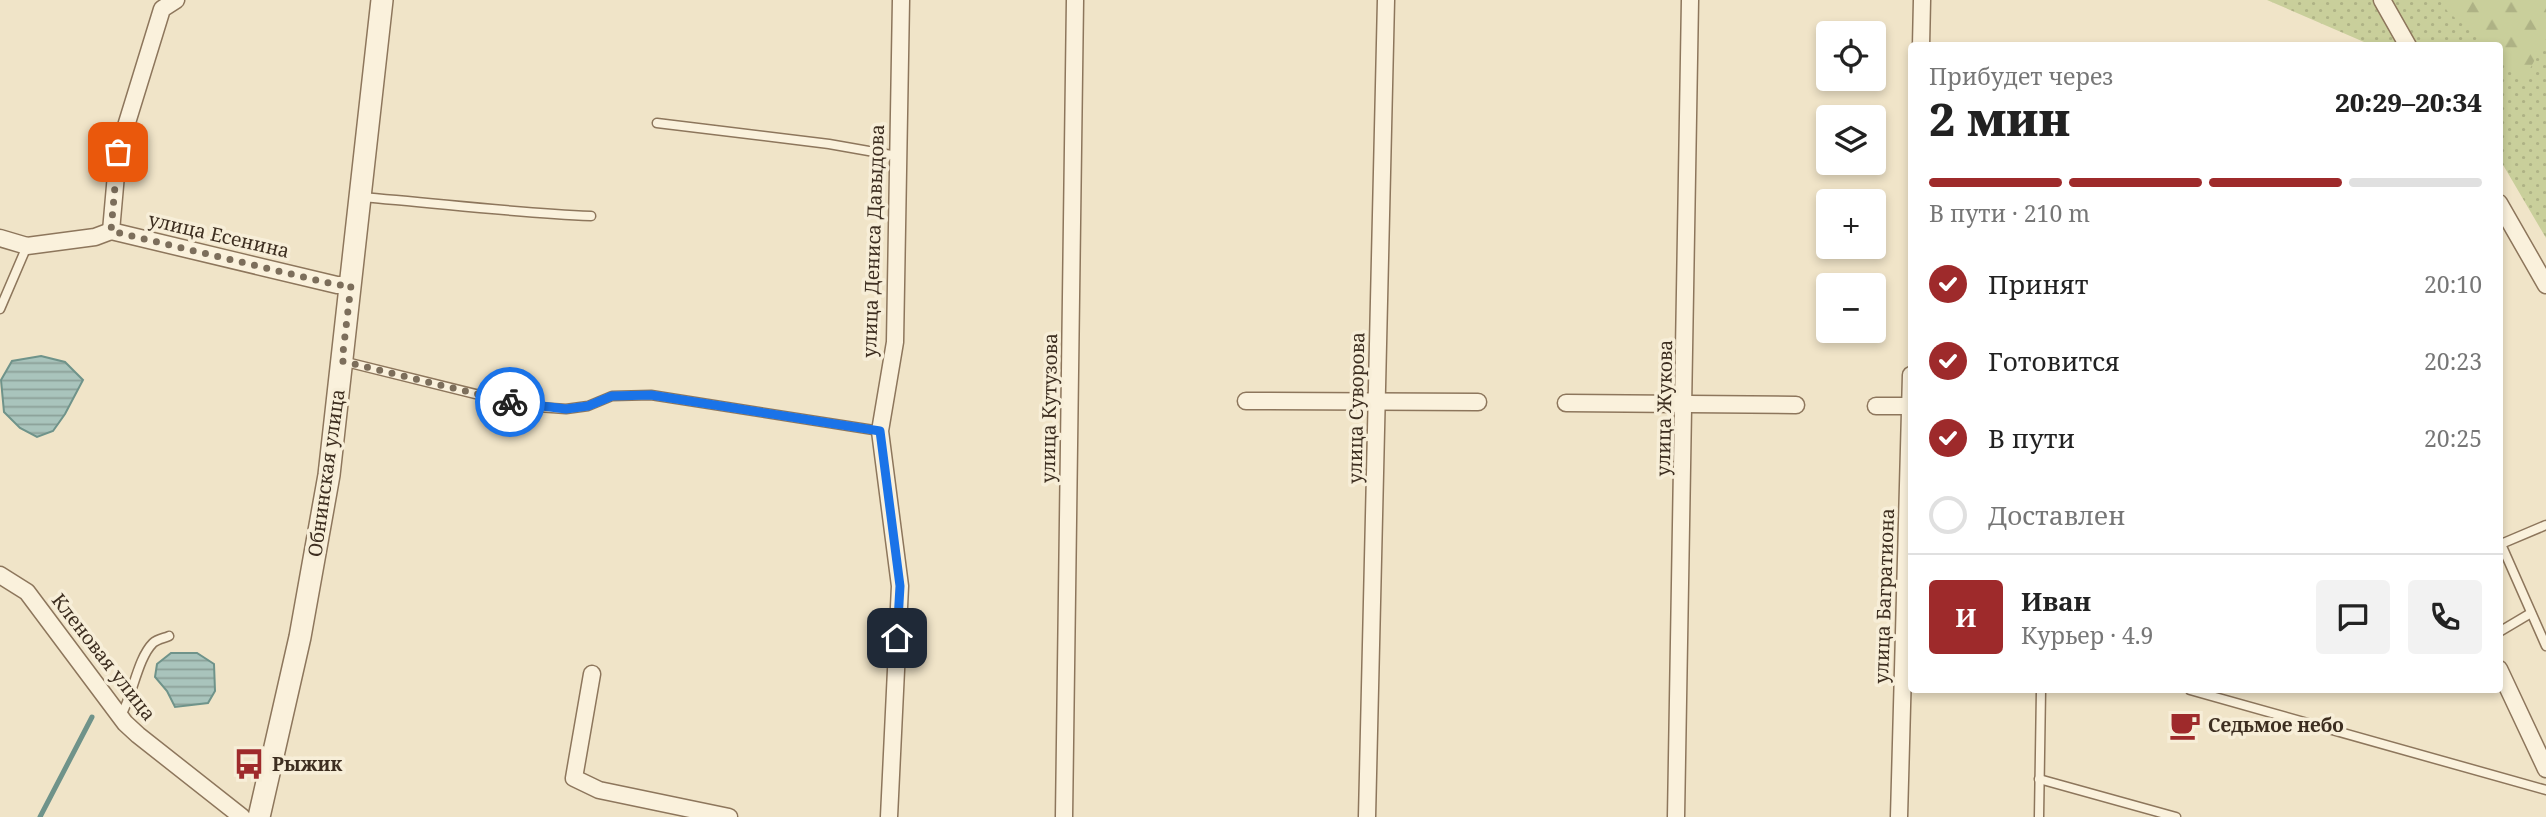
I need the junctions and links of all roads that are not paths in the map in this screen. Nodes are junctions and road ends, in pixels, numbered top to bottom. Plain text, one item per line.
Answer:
1 (382, 0) edge
2 (1075, 0) edge
3 (1386, 0) edge
4 (1690, 0) edge
5 (1922, 0) edge
6 (2382, 0) edge
7 (897, 1) edge
8 (165, 3) edge
9 (1920, 42) edge
10 (2406, 42) edge
11 (657, 123) dead end
12 (897, 156) junction
13 (360, 197) junction
14 (2503, 211) edge
15 (592, 216) dead end
16 (111, 231) junction
17 (0, 238) edge
18 (27, 246) junction
19 (351, 285) junction
20 (2546, 285) edge
21 (0, 309) edge
22 (342, 361) junction
23 (1246, 401) dead end
24 (1377, 401) junction
25 (1478, 402) dead end
26 (1566, 402) dead end
27 (1685, 403) junction
28 (1796, 405) dead end
29 (1876, 406) dead end
30 (1908, 406) edge
31 (880, 431) junction
32 (1908, 481) edge
33 (2546, 525) edge
34 (2503, 541) edge
35 (2503, 549) edge
36 (0, 575) edge
37 (2531, 613) junction
38 (2503, 630) edge
39 (169, 636) dead end
40 (2546, 646) edge
41 (592, 674) dead end
42 (2503, 678) edge
43 (2041, 693) edge
44 (2201, 693) edge
45 (120, 717) junction
46 (2546, 769) edge
47 (2039, 779) junction
48 (2546, 790) edge
49 (242, 817) edge
50 (259, 817) edge
51 (729, 817) edge
52 (889, 817) edge
53 (1064, 817) edge
54 (1367, 817) edge
55 (1676, 817) edge
56 (1899, 817) edge
57 (2039, 817) edge
58 (2176, 817) edge

1 - 13 street, Обнинская улица
2 - 53 street, улица Кутузова
3 - 24 street, улица Суворова
4 - 27 street, улица Жукова
5 - 9 street
6 - 10 street
7 - 12 street, улица Дениса Давыдова
8 - 16 street
11 - 12 lane
12 - 31 street, улица Дениса Давыдова
13 - 15 lane
13 - 19 street, Обнинская улица
14 - 20 street
16 - 18 street
16 - 19 street, улица Есенина
17 - 18 street
18 - 21 lane
19 - 22 street, Обнинская улица
22 - 31 lane
22 - 50 street, Обнинская улица
23 - 24 street
24 - 25 street
24 - 54 street, улица Суворова
26 - 27 street
27 - 28 street
27 - 55 street, улица Жукова
29 - 30 street
31 - 52 street, улица Дениса Давыдова
32 - 56 street, улица Багратиона
33 - 34 lane
35 - 37 lane
36 - 45 street, Кленовая улица
37 - 38 lane
37 - 40 lane
39 - 45 lane
41 - 51 street
42 - 46 street
43 - 47 lane
44 - 48 lane
45 - 49 street, Кленовая улица
47 - 57 lane
47 - 58 lane

